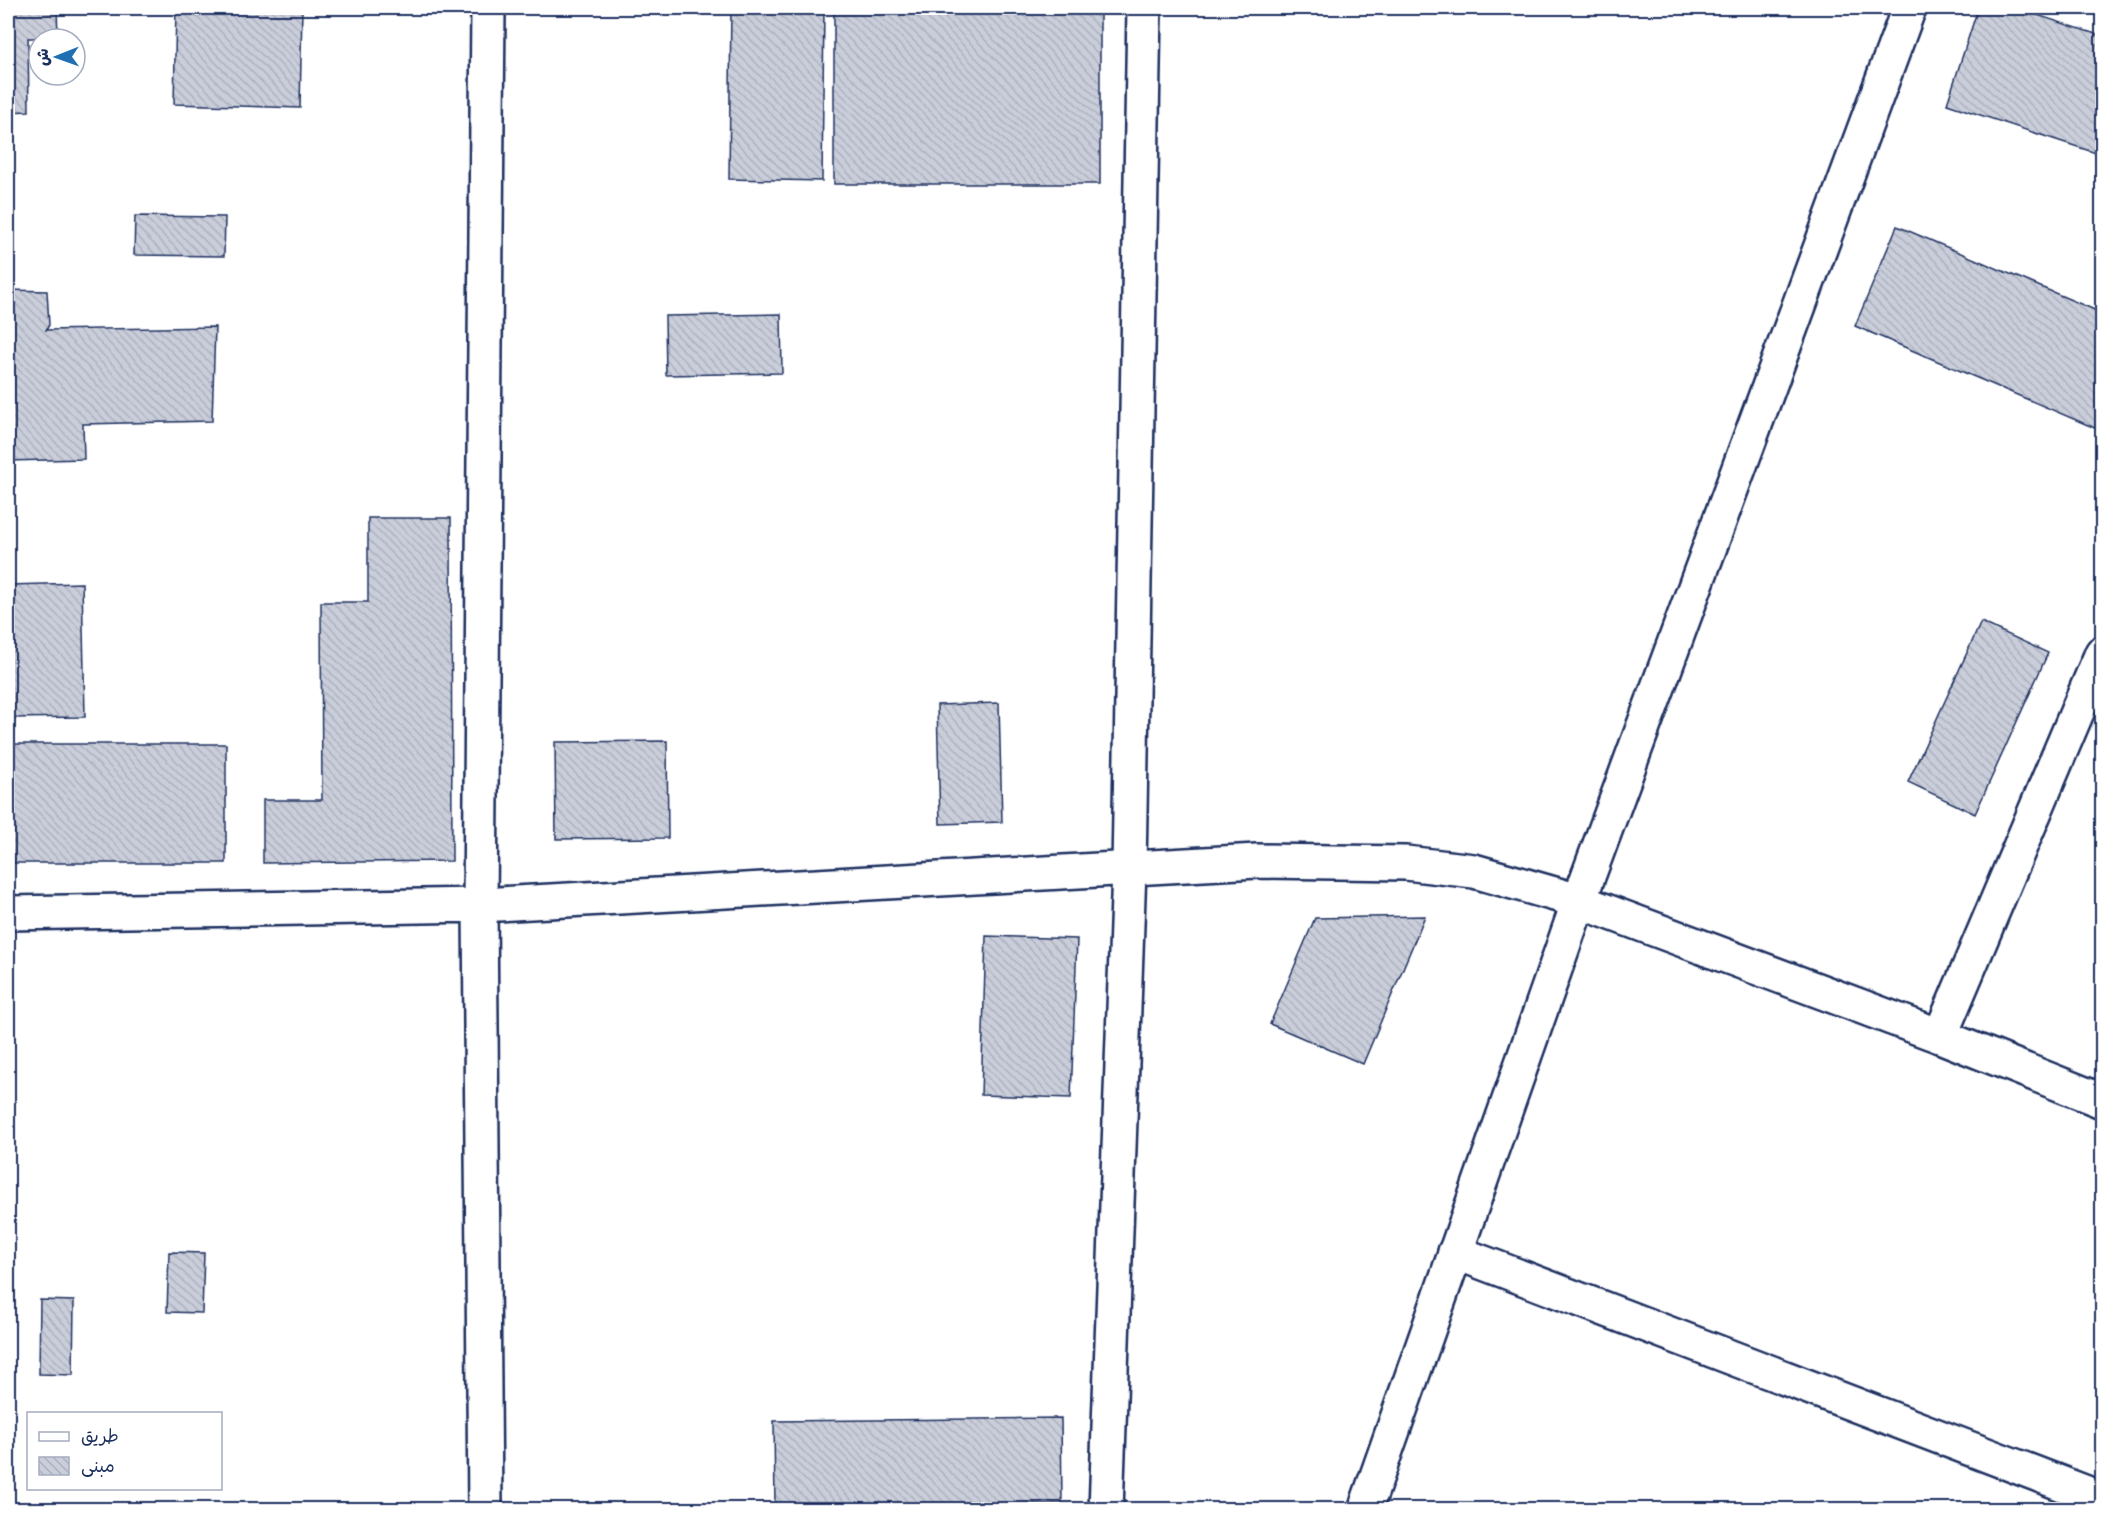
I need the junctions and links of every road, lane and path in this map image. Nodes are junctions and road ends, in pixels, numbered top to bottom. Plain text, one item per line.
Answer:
1 (488, 8) edge
2 (1144, 8) edge
3 (1909, 8) edge
4 (2103, 653) edge
5 (1129, 869) junction
6 (1579, 901) junction
7 (480, 905) junction
8 (8, 913) edge
9 (1940, 1036) junction
10 (2103, 1101) edge
11 (1455, 1252) junction
12 (2096, 1496) edge
13 (485, 1509) edge
14 (1106, 1509) edge
15 (1365, 1509) edge

1 - 7 street
2 - 5 street
3 - 6 street
4 - 9 street
5 - 6 street
5 - 7 street
5 - 14 street
6 - 9 street
6 - 11 street
7 - 8 street
7 - 13 street
9 - 10 street
11 - 12 street
11 - 15 street

